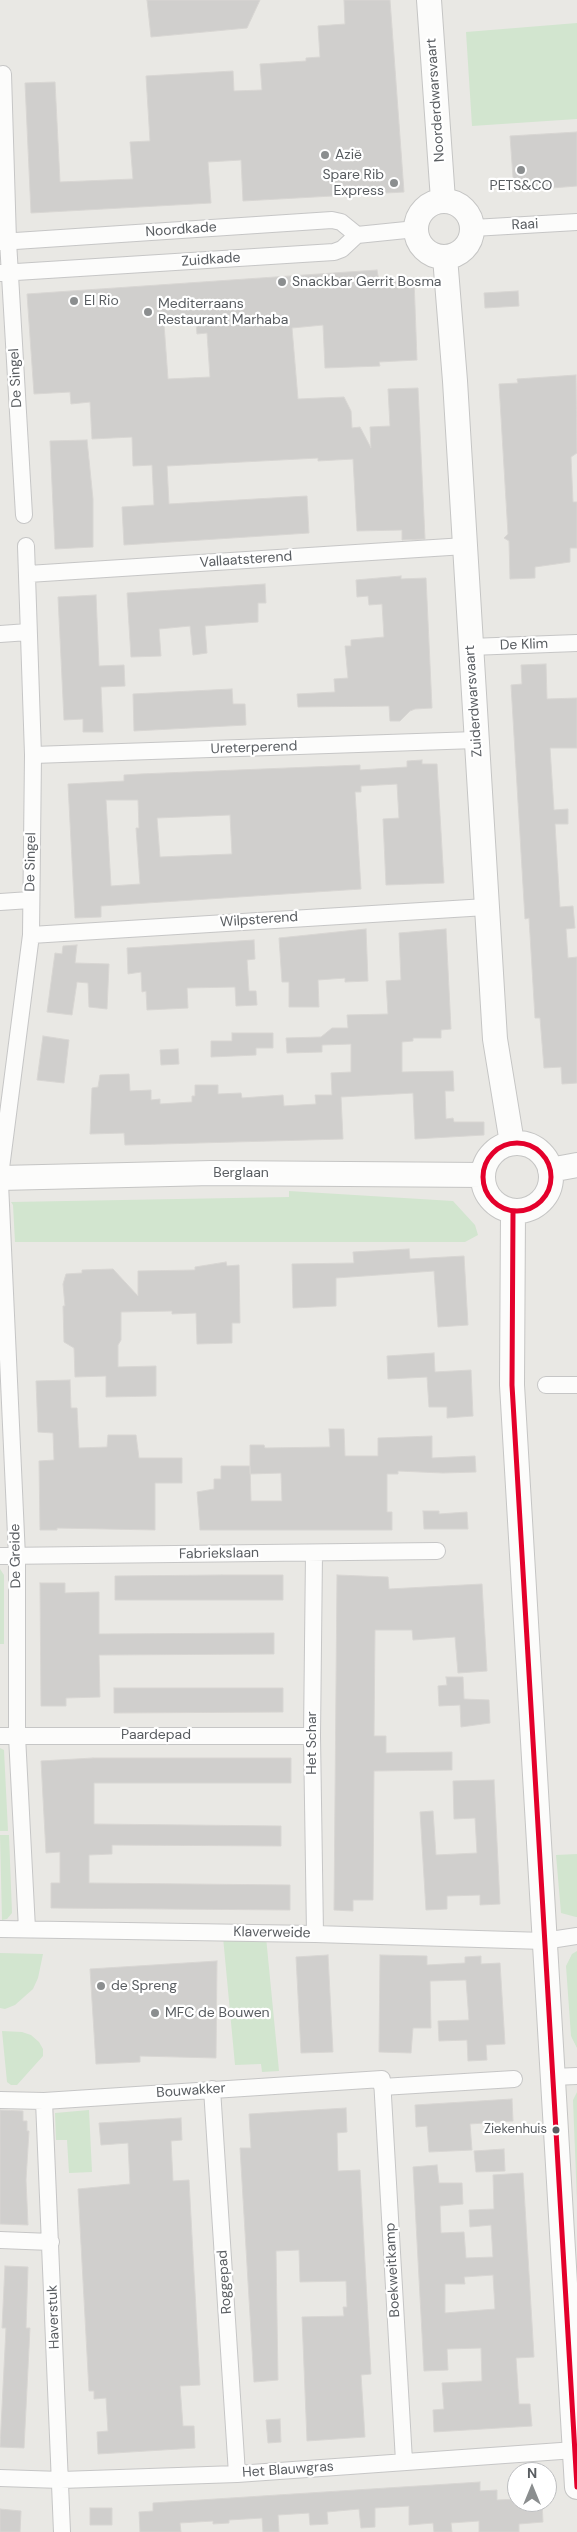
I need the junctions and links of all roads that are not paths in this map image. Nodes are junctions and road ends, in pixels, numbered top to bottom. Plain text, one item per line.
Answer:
1 (429, 0) edge
2 (3, 74) dead end
3 (443, 200) junction
4 (577, 222) edge
5 (473, 228) junction
6 (416, 229) junction
7 (357, 235) junction
8 (4, 242) edge
9 (445, 257) junction
10 (5, 272) edge
11 (24, 515) dead end
12 (26, 546) dead end
13 (465, 546) junction
14 (28, 574) junction
15 (28, 632) junction
16 (0, 634) edge
17 (577, 643) edge
18 (470, 647) junction
19 (476, 740) junction
20 (32, 755) junction
21 (30, 900) junction
22 (0, 902) edge
23 (486, 907) junction
24 (31, 935) junction
25 (512, 1143) junction
26 (577, 1165) edge
27 (550, 1170) junction
28 (483, 1175) junction
29 (0, 1177) edge
30 (0, 1182) edge
31 (513, 1211) junction
32 (4, 1354) edge
33 (546, 1385) dead end
34 (577, 1385) edge
35 (437, 1551) dead end
36 (314, 1553) junction
37 (0, 1556) edge
38 (17, 1556) junction
39 (0, 1736) edge
40 (17, 1736) junction
41 (312, 1736) junction
42 (0, 1929) edge
43 (27, 1929) junction
44 (314, 1934) junction
45 (577, 1936) edge
46 (544, 1940) junction
47 (577, 2076) edge
48 (552, 2077) junction
49 (514, 2079) dead end
50 (382, 2083) junction
51 (212, 2089) junction
52 (0, 2100) edge
53 (44, 2101) junction
54 (0, 2240) edge
55 (50, 2242) junction
56 (575, 2450) junction
57 (404, 2461) junction
58 (237, 2474) junction
59 (0, 2478) edge
60 (61, 2480) junction
61 (577, 2487) edge
62 (62, 2532) edge

1 - 3 main road, Noorderdwarsvaart
2 - 8 street, De Singel
3 - 5 main road
3 - 6 main road
4 - 5 street, Raai
5 - 9 main road
6 - 7 street
6 - 9 main road
7 - 8 street, Noordkade
7 - 10 street, Zuidkade
8 - 10 street, De Singel
9 - 13 main road, Zuiderdwarsvaart
10 - 11 street, De Singel
12 - 14 street, De Singel
13 - 14 street, Vallaatsterend
13 - 18 main road, Zuiderdwarsvaart
14 - 15 street, De Singel
15 - 16 street
15 - 20 street, De Singel
17 - 18 street, De Klim
18 - 19 main road, Zuiderdwarsvaart
19 - 20 street, Ureterperend
19 - 23 main road, Zuiderdwarsvaart
20 - 21 street, De Singel
21 - 22 street
21 - 24 street, De Singel
23 - 24 street, Wilpsterend
23 - 25 main road, Zuiderdwarsvaart
24 - 29 street, De Singel
25 - 27 main road
25 - 28 main road
26 - 27 main road
27 - 31 main road
28 - 29 main road, Berglaan
28 - 31 main road
30 - 32 street, De Greide
31 - 46 main road
32 - 38 street, De Greide
33 - 34 street
35 - 36 street, Fabriekslaan
36 - 38 street, Fabriekslaan
36 - 41 street, Het Schar
37 - 38 street, Fabriekslaan
38 - 40 street, De Greide
39 - 40 street, Paardepad
40 - 41 street, Paardepad
40 - 43 street, De Greide
41 - 44 street, Het Schar
42 - 43 street, Klaverweide
43 - 44 street, Klaverweide
44 - 46 street, Klaverweide
45 - 46 street, Klaverweide
46 - 48 main road
47 - 48 street
48 - 56 main road
49 - 50 street, Bouwakker
50 - 51 street, Bouwakker
50 - 57 street, Boekweitkamp
51 - 53 street, Bouwakker
51 - 58 street, Roggepad
52 - 53 street, Bouwakker
53 - 55 street, Haverstuk
54 - 55 street
55 - 60 street, Haverstuk
56 - 57 street, Het Blauwgras
56 - 61 main road
57 - 58 street, Het Blauwgras
58 - 60 street, Het Blauwgras
59 - 60 street, Het Blauwgras
60 - 62 street, Haverstuk

